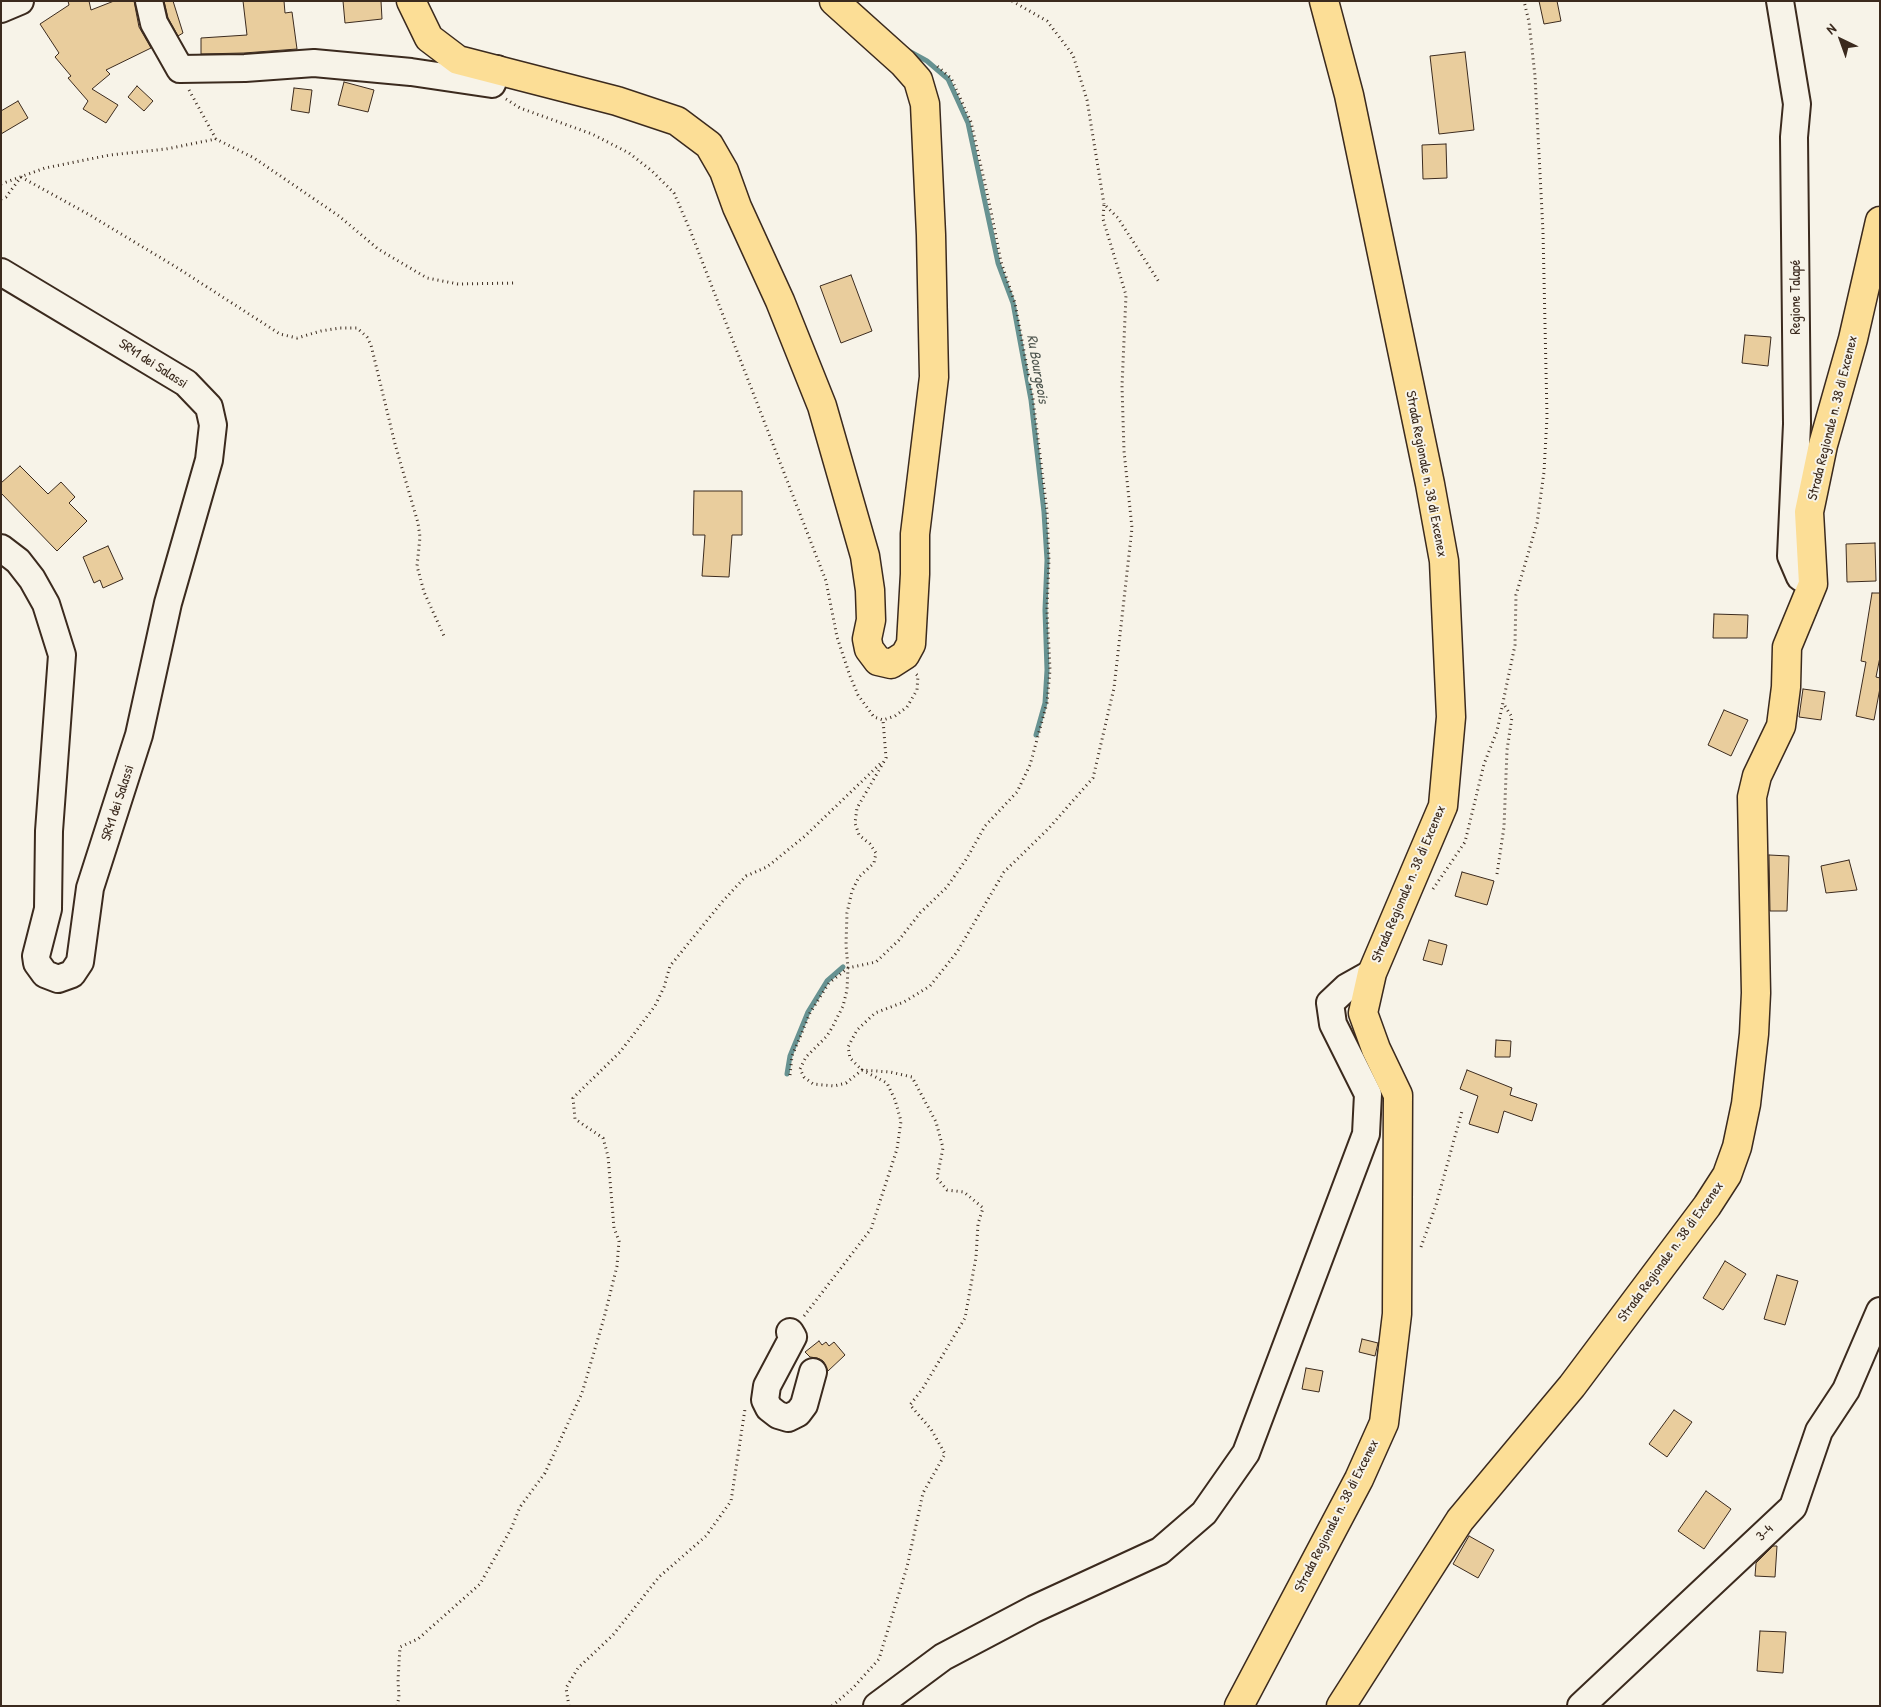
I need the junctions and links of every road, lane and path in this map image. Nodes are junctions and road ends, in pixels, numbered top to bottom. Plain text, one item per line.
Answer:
1 (20, 1) edge
2 (149, 1) edge
3 (411, 1) edge
4 (834, 1) edge
5 (1012, 1) edge
6 (1324, 1) edge
7 (1524, 1) edge
8 (1780, 1) edge
9 (1, 9) edge
10 (929, 59) dead end
11 (180, 69) junction
12 (494, 77) junction
13 (216, 139) junction
14 (21, 177) junction
15 (1, 184) edge
16 (1, 199) edge
17 (1104, 204) junction
18 (1880, 221) edge
19 (1, 272) edge
20 (1159, 282) dead end
21 (516, 283) dead end
22 (1, 548) edge
23 (1814, 584) junction
24 (444, 636) dead end
25 (892, 664) junction
26 (1502, 703) junction
27 (883, 720) junction
28 (886, 758) junction
29 (1497, 874) dead end
30 (1430, 893) dead end
31 (848, 968) junction
32 (1372, 973) junction
33 (862, 1070) junction
34 (790, 1074) dead end
35 (1462, 1112) dead end
36 (1419, 1256) dead end
37 (1880, 1311) edge
38 (790, 1332) joint
39 (813, 1372) dead end
40 (747, 1404) dead end
41 (397, 1706) edge
42 (569, 1706) edge
43 (832, 1706) edge
44 (877, 1706) edge
45 (1239, 1706) edge
46 (1341, 1706) edge
47 (1581, 1706) edge

1 - 9 street
2 - 11 street
3 - 12 main road
4 - 25 main road
5 - 17 path
6 - 32 main road, Strada Regionale n. 38 di Excenex
7 - 26 path
8 - 23 street, Regione Talapé
10 - 31 path
11 - 12 street
11 - 13 path
12 - 25 main road
12 - 27 path
13 - 14 path
13 - 21 path
14 - 15 path
14 - 16 path
14 - 24 path
17 - 20 path
17 - 33 path
18 - 23 main road, Strada Regionale n. 38 di Excenex
19 - 22 street, SR41 dei Salassi
23 - 46 main road, Strada Regionale n. 38 di Excenex
25 - 27 path
26 - 29 path
26 - 30 path
27 - 28 path
28 - 31 path
28 - 41 path
31 - 33 path
31 - 34 path
32 - 44 street
32 - 45 main road, Strada Regionale n. 38 di Excenex
33 - 38 path
33 - 43 path
35 - 36 path
37 - 47 street, 3-4
38 - 39 street
40 - 42 path

